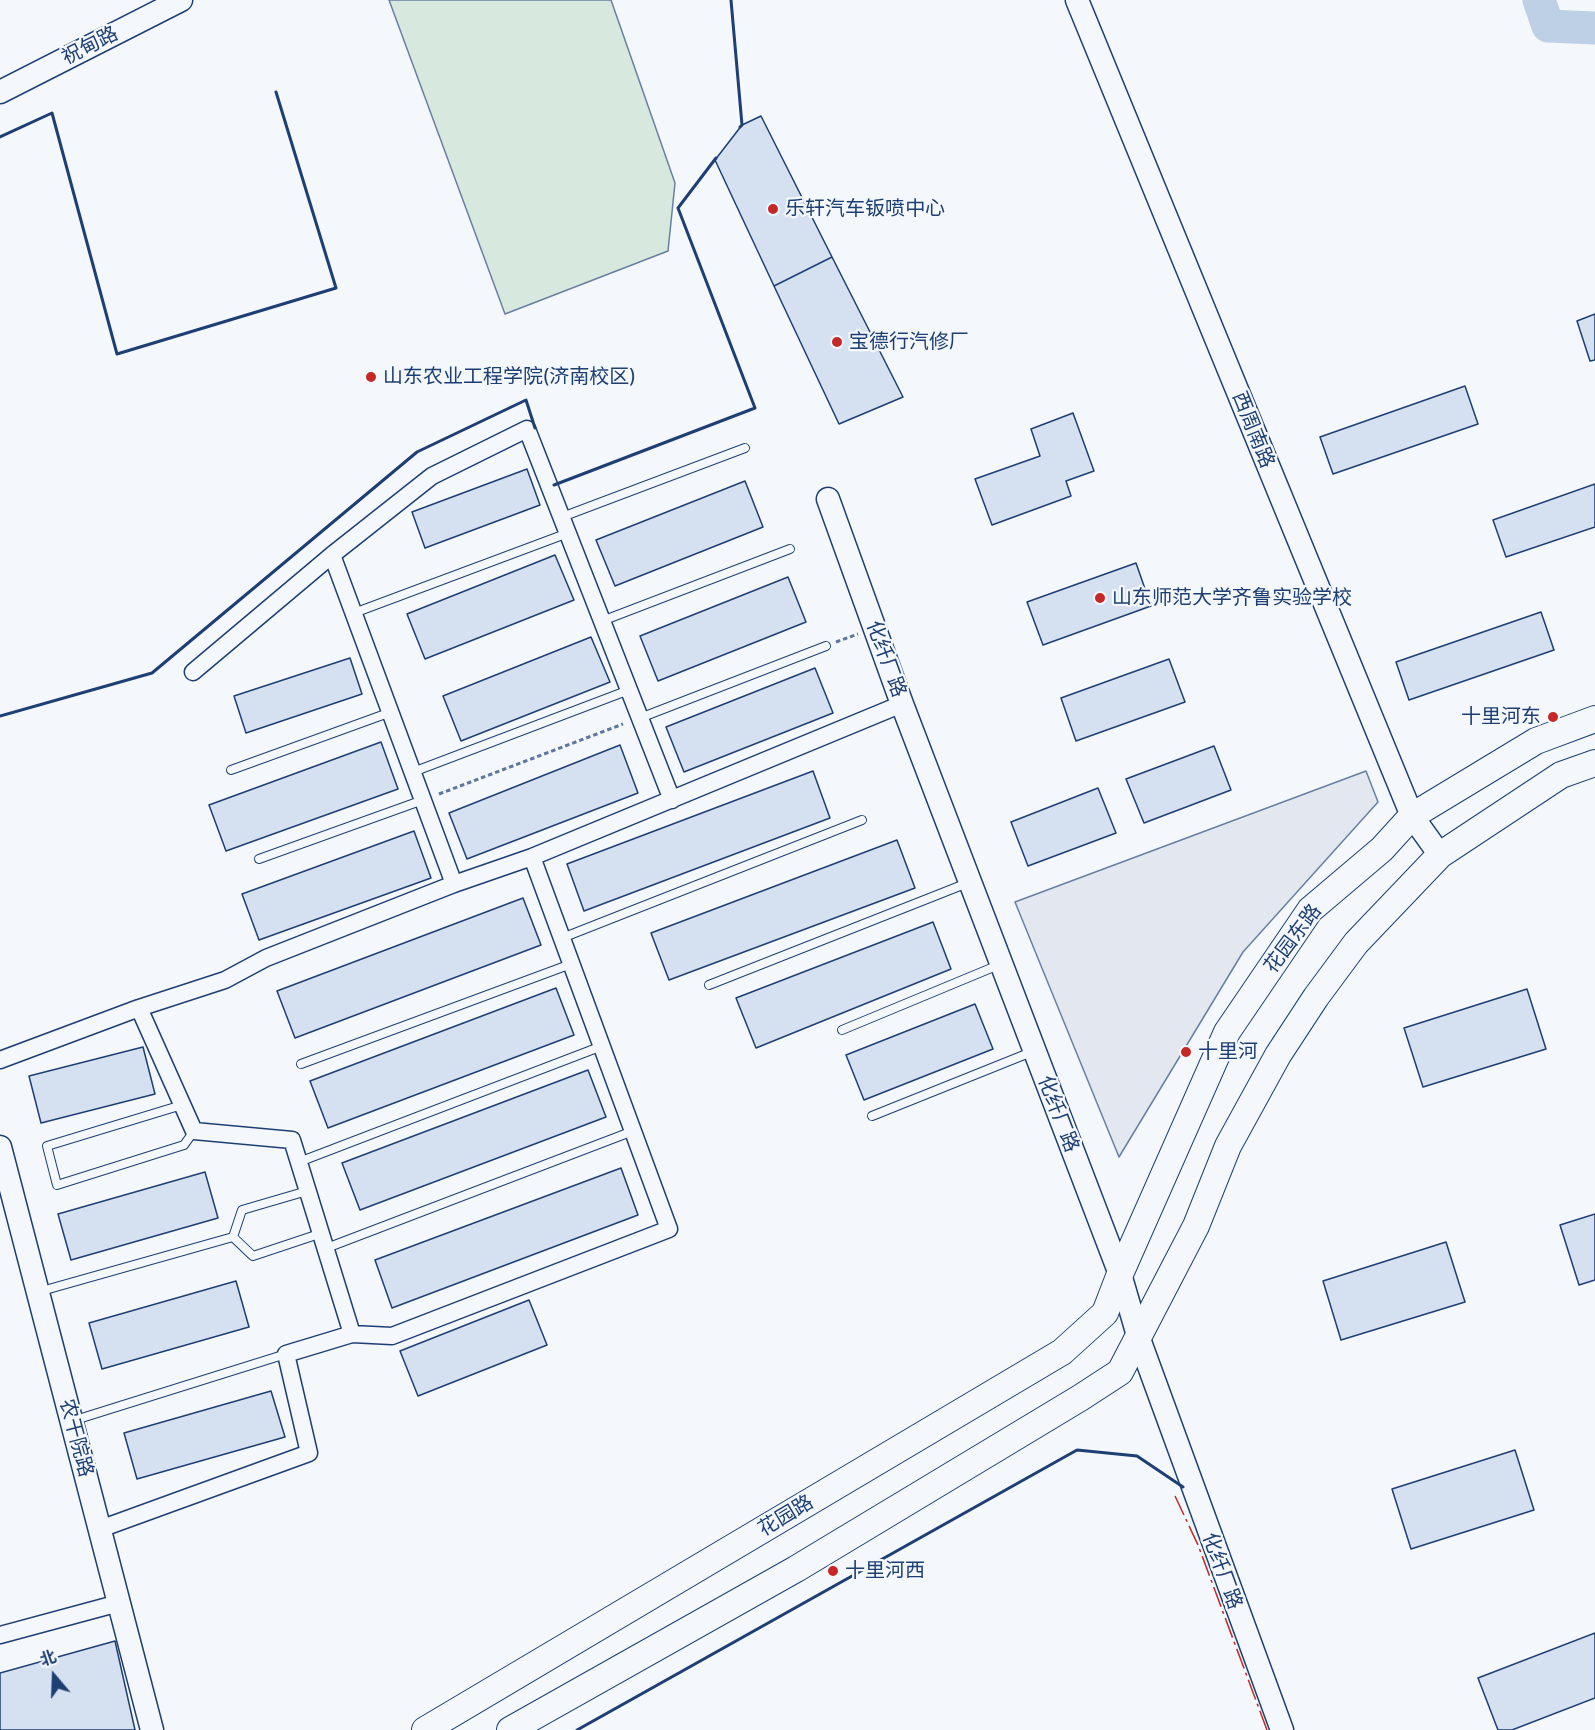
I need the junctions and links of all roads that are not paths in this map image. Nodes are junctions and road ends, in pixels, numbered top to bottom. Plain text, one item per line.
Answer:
1 (181, 0) edge
2 (1077, 0) edge
3 (0, 92) edge
4 (745, 448) dead end
5 (828, 500) dead end
6 (562, 516) junction
7 (568, 533) junction
8 (790, 549) dead end
9 (332, 555) junction
10 (354, 613) junction
11 (602, 621) junction
12 (826, 646) road end
13 (193, 672) dead end
14 (629, 690) junction
15 (902, 704) junction
16 (391, 712) junction
17 (640, 718) junction
18 (1595, 719) edge
19 (1595, 763) edge
20 (231, 770) dead end
21 (413, 772) junction
22 (423, 800) junction
23 (672, 800) junction
24 (1412, 816) junction
25 (862, 820) dead end
26 (1440, 855) junction
27 (532, 857) junction
28 (259, 859) dead end
29 (970, 882) junction
30 (454, 884) junction
31 (562, 938) junction
32 (572, 964) junction
33 (1001, 964) junction
34 (709, 985) dead end
35 (139, 1008) junction
36 (842, 1030) dead end
37 (602, 1046) junction
38 (1034, 1050) junction
39 (0, 1060) edge
40 (301, 1064) dead end
41 (182, 1105) junction
42 (872, 1116) dead end
43 (194, 1131) junction
44 (633, 1131) junction
45 (0, 1147) edge
46 (298, 1162) junction
47 (307, 1191) junction
48 (233, 1237) junction
49 (322, 1241) junction
50 (1120, 1274) junction
51 (38, 1293) junction
52 (352, 1334) junction
53 (1139, 1339) junction
54 (286, 1354) junction
55 (71, 1421) junction
56 (100, 1529) junction
57 (119, 1603) junction
58 (0, 1635) edge
59 (152, 1730) edge
60 (425, 1730) edge
61 (510, 1730) edge
62 (1282, 1730) edge

1 - 3 street, 祝甸路
2 - 24 street, 西周南路
4 - 6 lane
5 - 15 street, 化纤厂路
6 - 7 street
6 - 9 street
7 - 10 lane
7 - 11 street
8 - 11 lane
9 - 10 street
9 - 13 street
10 - 16 street
11 - 14 street
12 - 17 lane
14 - 17 street
14 - 21 lane
15 - 23 street
15 - 29 street, 化纤厂路
16 - 20 lane
16 - 21 street
17 - 23 street
18 - 24 main road, 花园东路
19 - 26 main road
21 - 22 street
22 - 28 lane
22 - 30 street
23 - 27 street
24 - 26 street, 西周南路
24 - 50 main road, 花园东路
25 - 31 lane
26 - 53 main road
27 - 30 street
27 - 31 street
29 - 33 street, 化纤厂路
29 - 34 lane
30 - 35 street
31 - 32 street
32 - 37 street
32 - 40 lane
33 - 36 lane
33 - 38 street, 化纤厂路
35 - 39 street
35 - 41 street
37 - 44 street
37 - 46 lane
38 - 42 lane
38 - 50 street, 化纤厂路
41 - 43 street
41 - 43 lane
43 - 46 street
44 - 49 lane
44 - 52 street
45 - 51 street, 农干院路
46 - 47 street
47 - 48 lane
47 - 49 street
48 - 49 lane
48 - 51 lane
49 - 52 street
50 - 53 street, 化纤厂路
50 - 60 main road, 花园路
51 - 55 street, 农干院路
52 - 54 street
53 - 61 main road
53 - 62 street, 化纤厂路
54 - 55 lane
54 - 56 street
55 - 56 street, 农干院路
56 - 57 street, 农干院路
57 - 58 street
57 - 59 street, 农干院路

